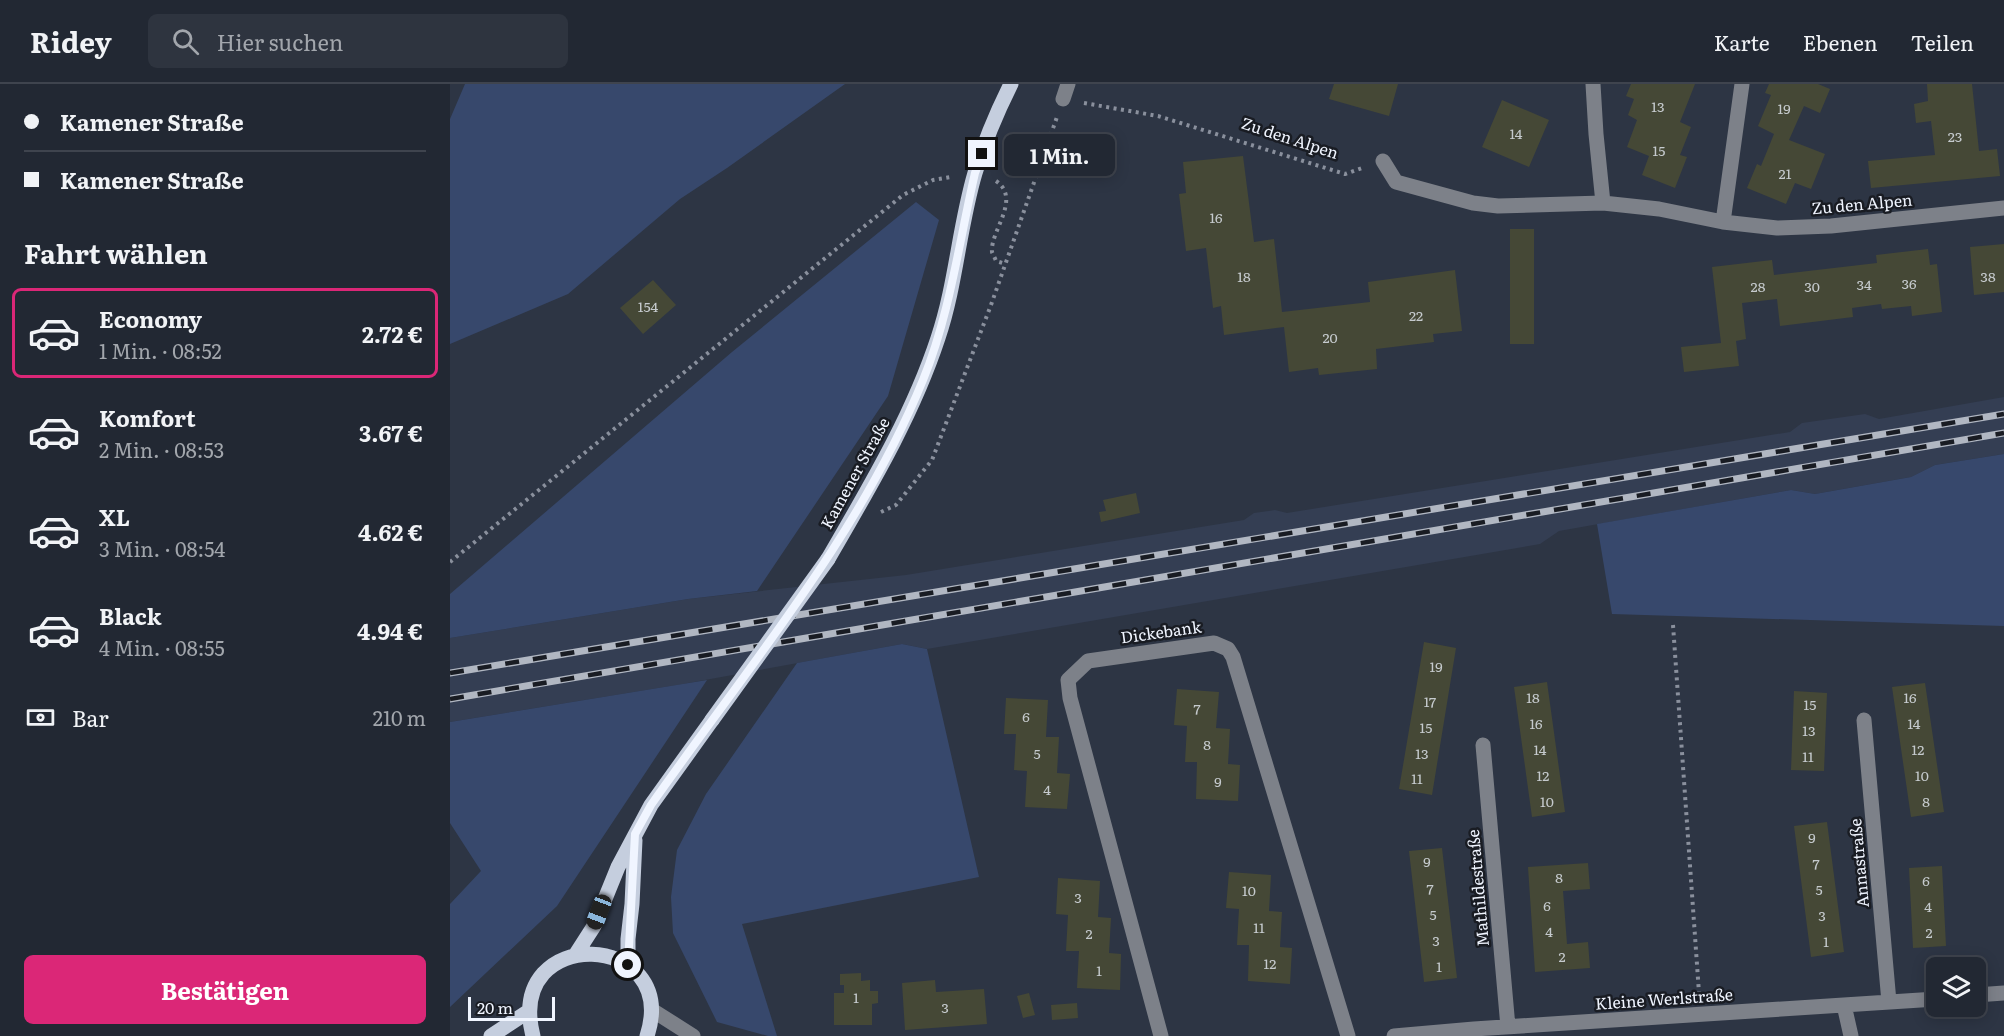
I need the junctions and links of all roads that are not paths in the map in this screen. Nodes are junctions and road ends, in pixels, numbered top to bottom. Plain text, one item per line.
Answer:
1 (1011, 84) edge
2 (1593, 84) edge
3 (1742, 84) edge
4 (1383, 161) road end
5 (1603, 203) junction
6 (2004, 208) edge
7 (1723, 222) junction
8 (1864, 720) dead end
9 (1483, 745) dead end
10 (635, 834) junction
11 (576, 954) junction
12 (628, 965) junction
13 (2004, 993) edge
14 (1986, 994) edge
15 (1926, 1000) edge
16 (1889, 1002) junction
17 (1844, 1005) junction
18 (652, 1010) junction
19 (529, 1011) junction
20 (1508, 1027) junction
21 (1475, 1032) edge
22 (491, 1036) edge
23 (533, 1036) edge
24 (648, 1036) edge
25 (693, 1036) edge
26 (1161, 1036) edge
27 (1348, 1036) edge
28 (1394, 1036) edge
29 (1851, 1036) edge

1 - 10 main road, Kamener Straße, bridge
2 - 5 street
3 - 7 street
4 - 5 street, Zu den Alpen
5 - 7 street, Zu den Alpen
6 - 7 street, Zu den Alpen
8 - 16 street, Annastraße
9 - 20 street, Mathildestraße
10 - 11 main road, Kamener Straße
10 - 12 main road, Kamener Straße
11 - 12 main road
11 - 19 main road
12 - 18 main road
13 - 14 street
15 - 16 street, Kleine Werlstraße
16 - 17 street, Kleine Werlstraße
17 - 20 street, Kleine Werlstraße
17 - 29 street
18 - 24 main road
18 - 25 street
19 - 22 main road
19 - 23 main road
20 - 21 street, Kleine Werlstraße
21 - 28 street, Kleine Werlstraße
26 - 27 street, Dickebank

